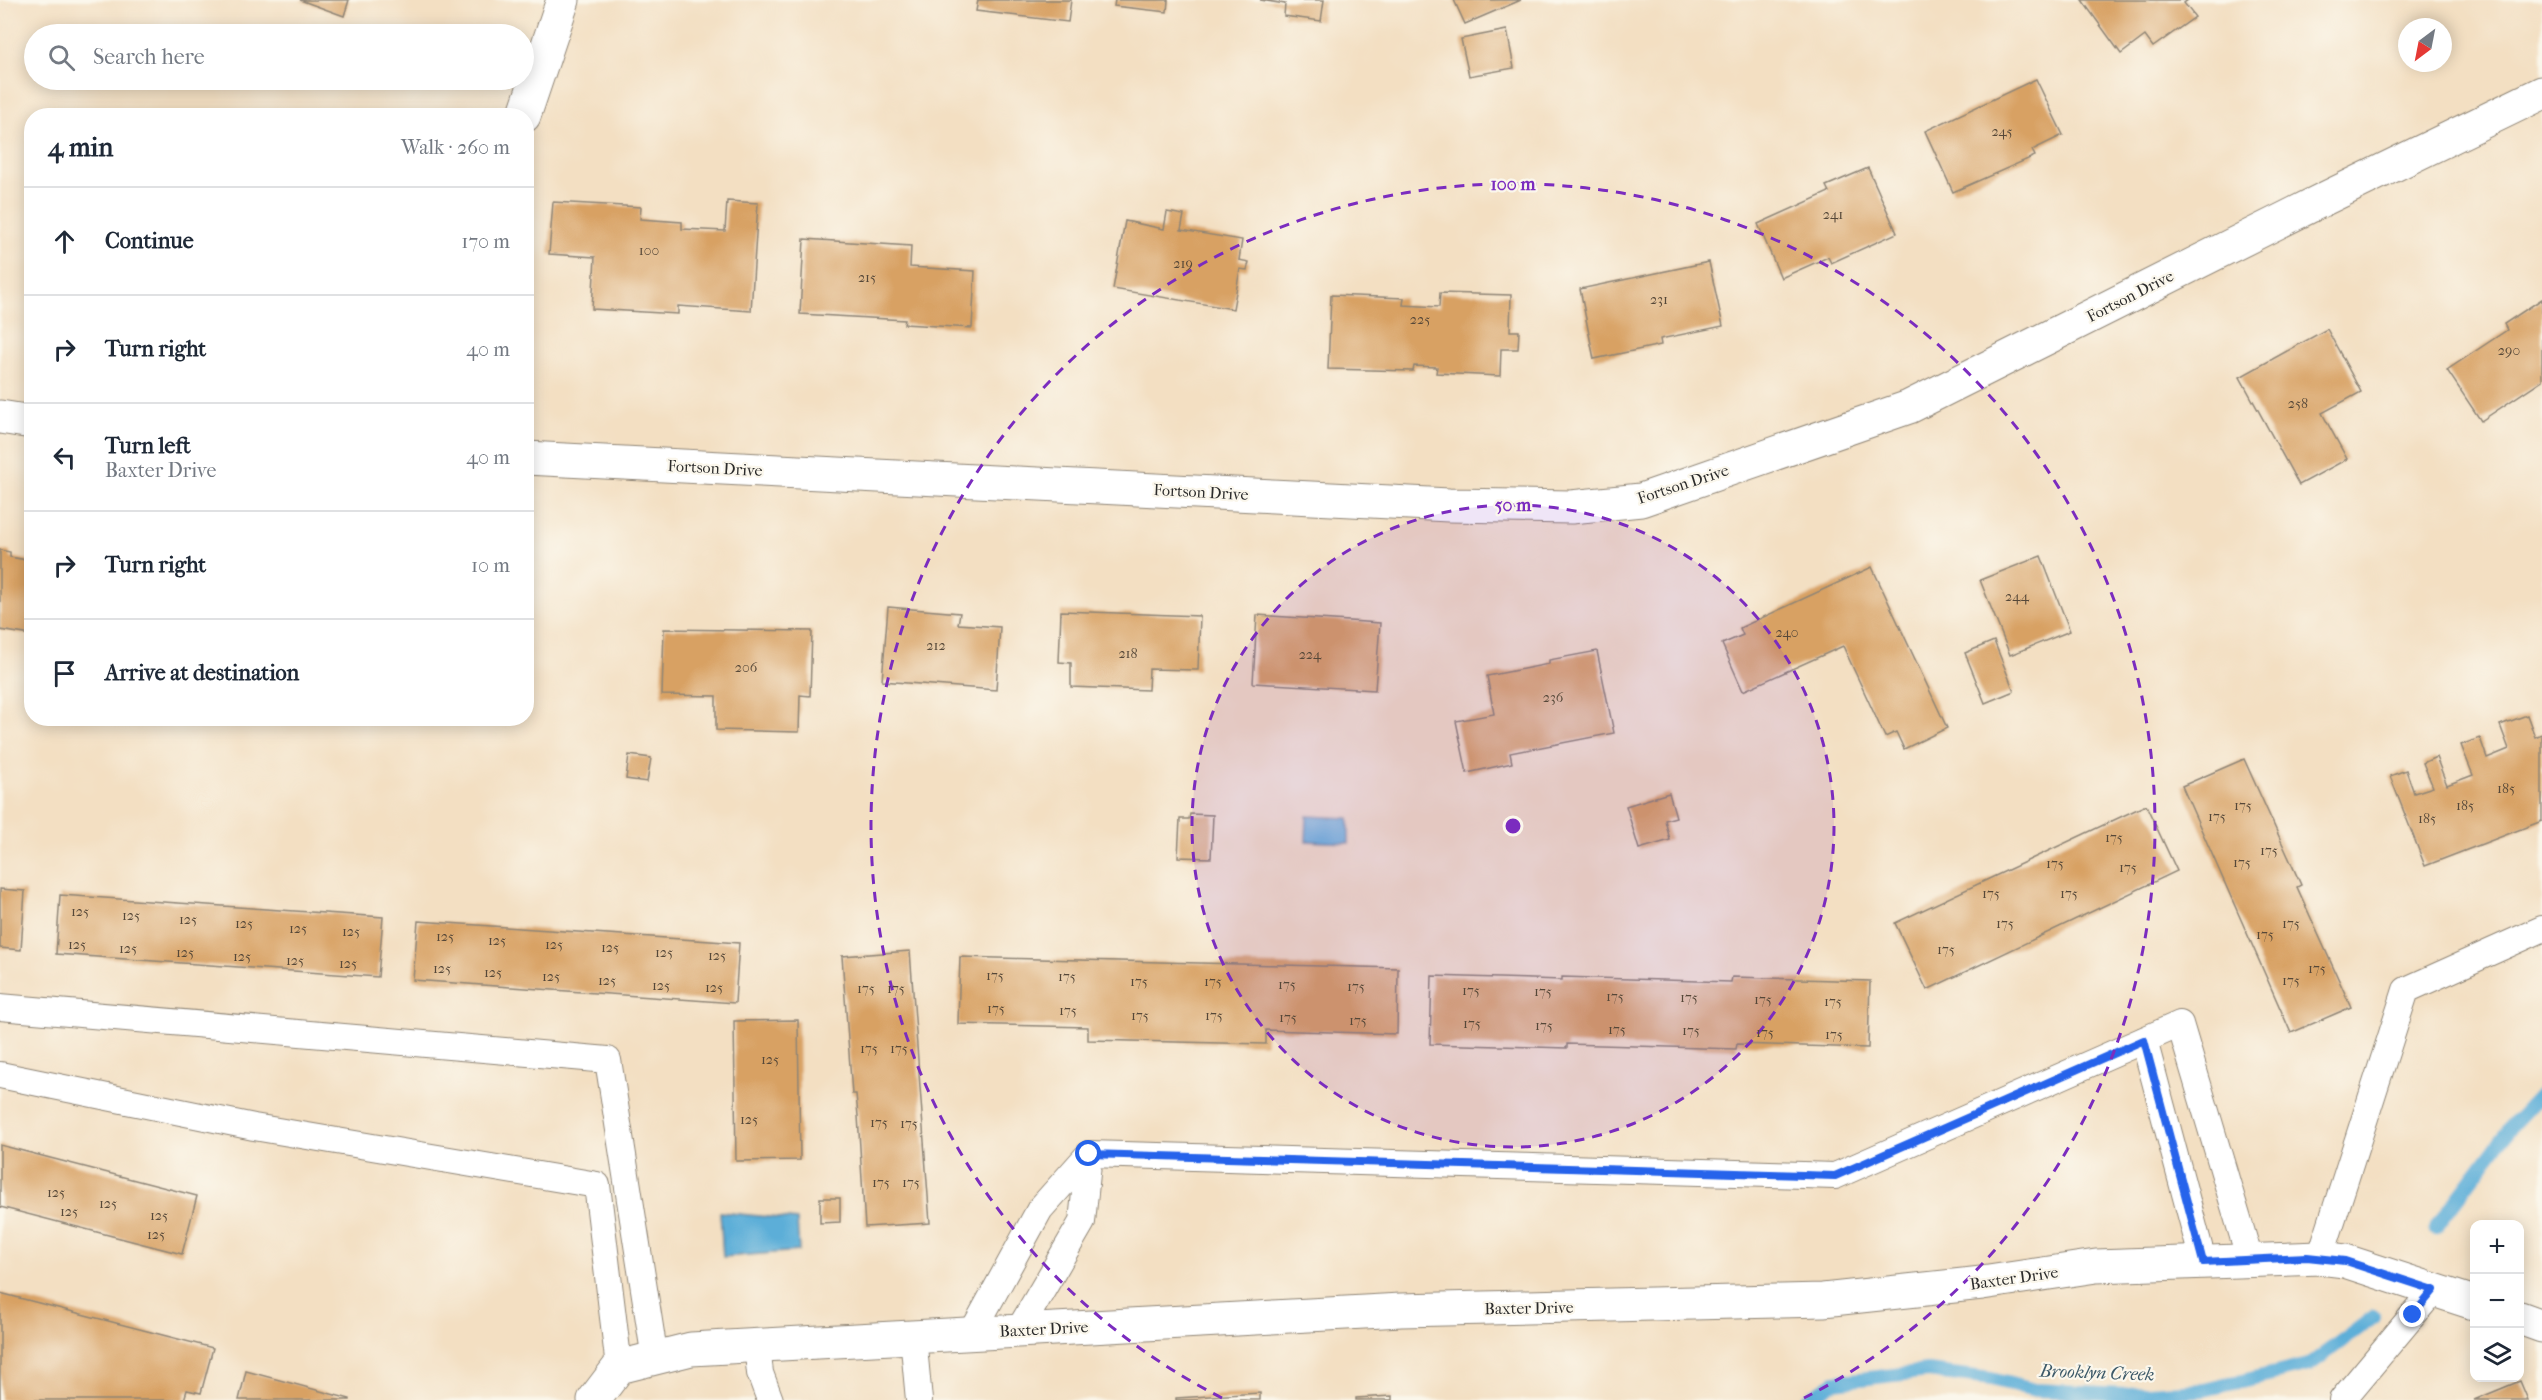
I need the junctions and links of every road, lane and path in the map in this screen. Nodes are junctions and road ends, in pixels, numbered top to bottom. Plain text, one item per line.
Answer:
1 (563, 0) edge
2 (534, 86) edge
3 (533, 90) edge
4 (2542, 93) edge
5 (527, 108) edge
6 (0, 417) edge
7 (24, 421) edge
8 (534, 458) edge
9 (2542, 929) edge
10 (0, 1007) edge
11 (2144, 1040) junction
12 (0, 1075) edge
13 (1089, 1154) junction
14 (597, 1185) junction
15 (628, 1188) junction
16 (2320, 1258) junction
17 (2250, 1260) junction
18 (2203, 1262) junction
19 (2434, 1290) junction
20 (2470, 1301) edge
21 (2524, 1319) edge
22 (2542, 1326) edge
23 (1019, 1330) junction
24 (972, 1333) junction
25 (913, 1336) junction
26 (757, 1345) junction
27 (655, 1359) junction
28 (619, 1367) junction
29 (594, 1400) edge
30 (770, 1400) edge
31 (919, 1400) edge
32 (2342, 1400) edge

1 - 2 street
3 - 5 street
4 - 8 street, Fortson Drive
6 - 7 street
9 - 16 lane
10 - 15 lane
11 - 13 lane
11 - 17 lane
11 - 18 lane
12 - 14 lane
13 - 23 lane
13 - 24 lane
14 - 15 lane
14 - 28 lane
15 - 27 lane
16 - 17 street, Baxter Drive
16 - 19 street, Baxter Drive
17 - 18 street, Baxter Drive
18 - 23 street, Baxter Drive
19 - 20 street, Baxter Drive
19 - 32 lane
21 - 22 street
23 - 24 street, Baxter Drive
24 - 25 street, Baxter Drive
25 - 26 street, Baxter Drive
25 - 31 lane
26 - 27 street, Baxter Drive
26 - 30 lane
27 - 28 street, Baxter Drive
28 - 29 street

